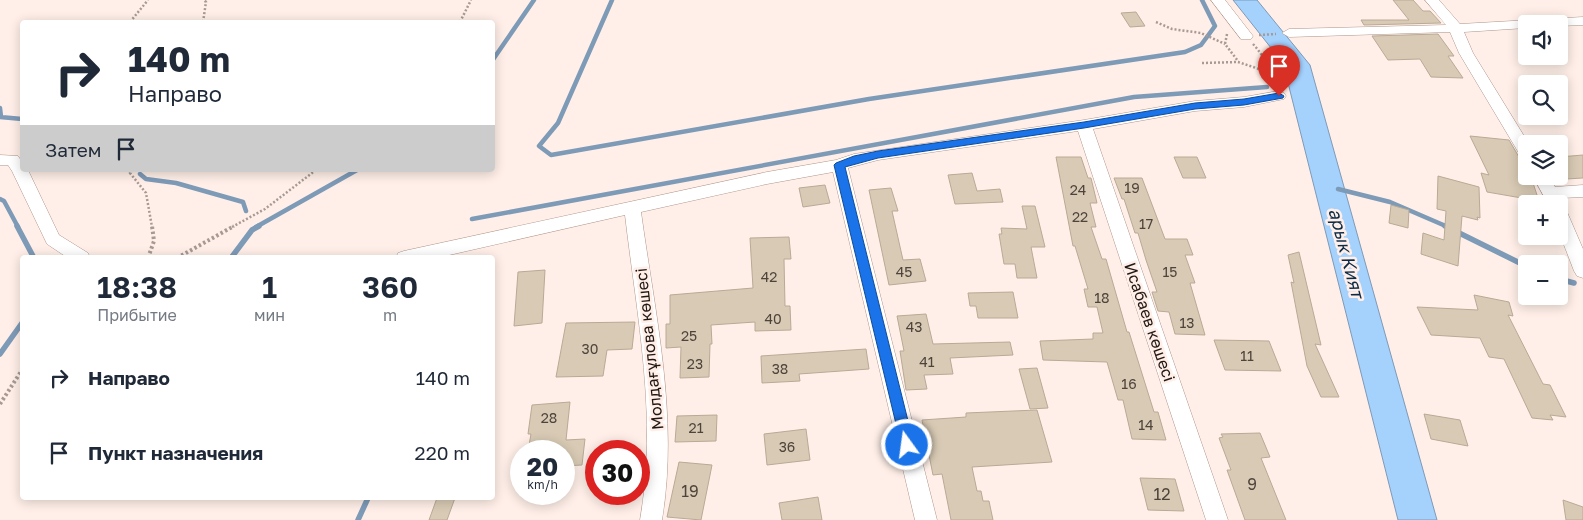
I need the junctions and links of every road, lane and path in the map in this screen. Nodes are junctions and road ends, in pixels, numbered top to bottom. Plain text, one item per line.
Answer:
1 (148, 0) edge
2 (204, 0) edge
3 (471, 0) edge
4 (1218, 0) edge
5 (1432, 0) edge
6 (132, 20) edge
7 (203, 20) edge
8 (461, 20) edge
9 (1583, 21) edge
10 (1156, 22) dead end
11 (1455, 27) junction
12 (1242, 31) junction
13 (1289, 33) joint
14 (1225, 44) junction
15 (1238, 62) junction
16 (1202, 63) dead end
17 (1279, 96) dead end
18 (1084, 125) junction
19 (1518, 138) edge
20 (0, 160) edge
21 (839, 165) junction
22 (20, 170) edge
23 (21, 172) edge
24 (131, 172) edge
25 (313, 172) edge
26 (1583, 191) edge
27 (1568, 195) edge
28 (632, 207) junction
29 (1568, 233) edge
30 (77, 255) edge
31 (149, 255) edge
32 (182, 255) edge
33 (417, 255) edge
34 (1582, 266) edge
35 (20, 373) edge
36 (0, 404) edge
37 (651, 520) edge
38 (926, 520) edge
39 (1217, 520) edge

1 - 6 path
2 - 7 path
3 - 8 path
4 - 12 street
5 - 11 street
9 - 11 street
10 - 14 path
11 - 13 street
11 - 19 street
12 - 13 path
12 - 14 path
12 - 15 path
14 - 15 path
15 - 16 path
17 - 18 street
18 - 21 street
18 - 39 street, Исабаев көшесі
20 - 22 street
21 - 28 street
21 - 38 street
23 - 30 street
24 - 31 path
25 - 32 path
26 - 27 street
28 - 33 street
28 - 37 street, Молдағұлова көшесі
29 - 34 street
35 - 36 path

